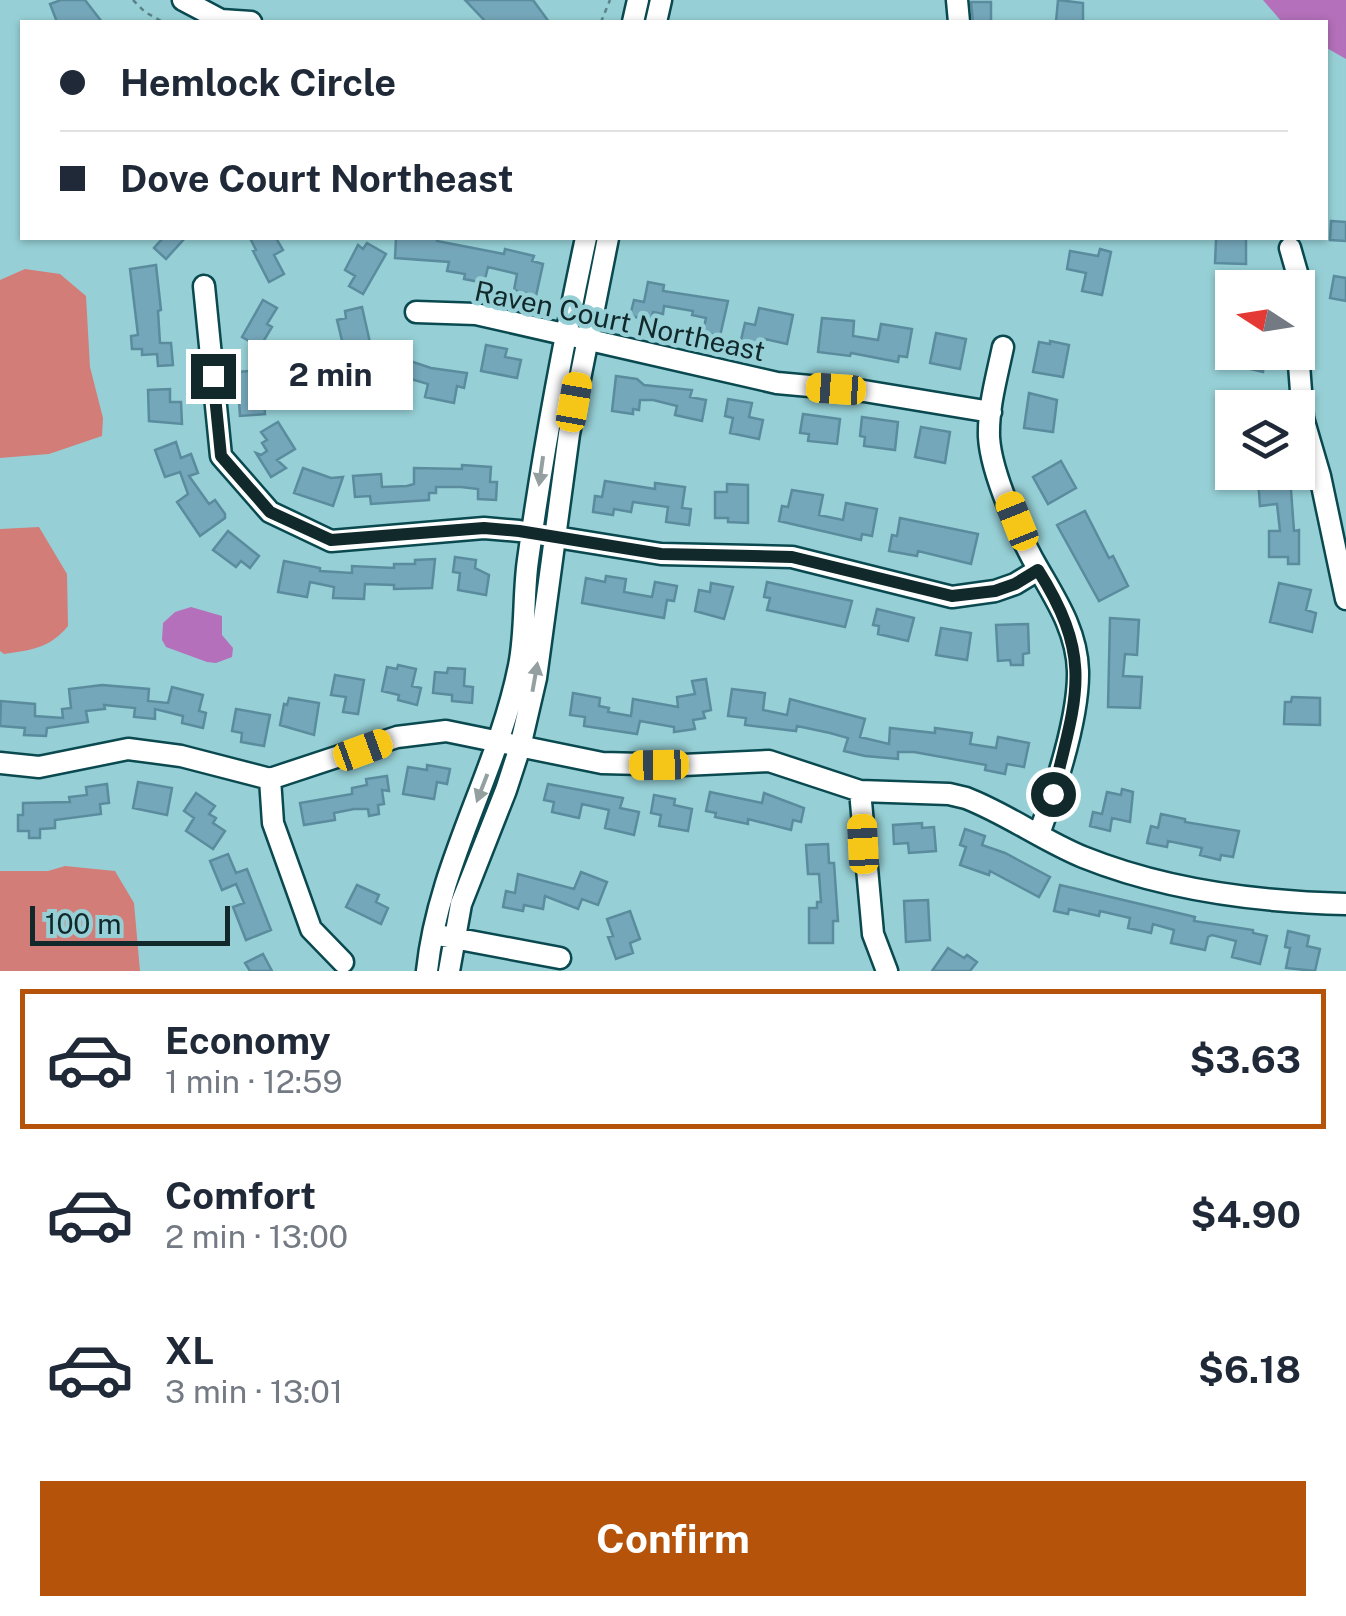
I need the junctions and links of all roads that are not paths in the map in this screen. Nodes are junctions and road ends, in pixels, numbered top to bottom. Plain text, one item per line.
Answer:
1 (183, 0) edge
2 (221, 20) edge
3 (586, 240) edge
4 (607, 240) edge
5 (1290, 248) dead end
6 (204, 286) dead end
7 (416, 312) dead end
8 (576, 336) junction
9 (1003, 347) dead end
10 (990, 412) junction
11 (543, 535) junction
12 (1038, 570) junction
13 (1346, 599) edge
14 (510, 745) junction
15 (0, 763) edge
16 (270, 779) junction
17 (860, 791) junction
18 (1039, 834) junction
19 (1346, 904) edge
20 (442, 936) junction
21 (560, 958) dead end
22 (344, 962) dead end
23 (427, 971) edge
24 (448, 971) edge
25 (887, 971) edge

1 - 2 street
3 - 8 street
4 - 8 street
5 - 13 street
6 - 11 street
7 - 8 street, Raven Court Northeast
8 - 10 street, Raven Court Northeast
8 - 11 street
9 - 10 street
10 - 12 street
11 - 12 street
11 - 14 street
12 - 18 street
14 - 16 street
14 - 17 street
14 - 20 street
15 - 16 street
16 - 22 street
17 - 18 street
17 - 25 street
18 - 19 street
20 - 21 street
20 - 23 street
20 - 24 street

